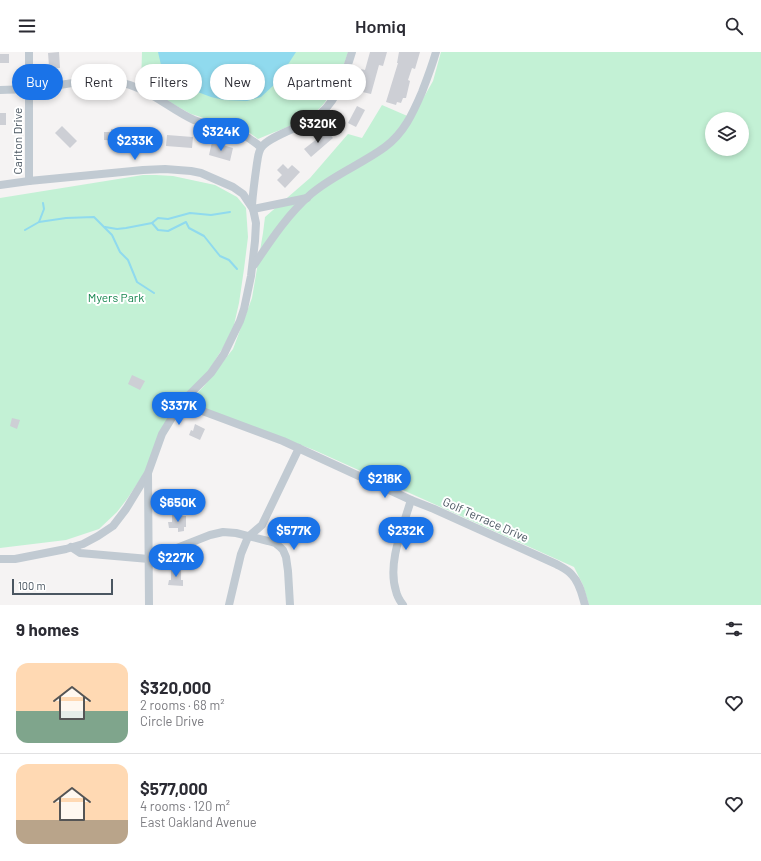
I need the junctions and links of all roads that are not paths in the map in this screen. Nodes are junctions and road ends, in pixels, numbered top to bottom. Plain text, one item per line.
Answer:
1 (29, 52) edge
2 (352, 52) edge
3 (436, 52) edge
4 (29, 64) edge
5 (63, 85) edge
6 (0, 90) edge
7 (12, 90) edge
8 (29, 100) edge
9 (261, 147) junction
10 (29, 181) junction
11 (0, 185) edge
12 (308, 197) junction
13 (252, 207) junction
14 (252, 267) junction
15 (181, 403) junction
16 (299, 448) junction
17 (148, 473) junction
18 (411, 500) junction
19 (248, 537) junction
20 (71, 547) junction
21 (149, 559) junction
22 (0, 560) edge
23 (149, 605) edge
24 (229, 605) edge
25 (290, 605) edge
26 (403, 605) edge
27 (585, 605) edge

1 - 4 street, Carlton Drive
2 - 9 street
3 - 12 street
5 - 9 street
6 - 7 street
8 - 10 street, Carlton Drive
9 - 13 street
10 - 11 street
10 - 13 street
12 - 13 street
12 - 14 street
13 - 14 street
14 - 15 street
15 - 16 street, Golf Terrace Drive
15 - 17 street
16 - 18 street, Golf Terrace Drive
16 - 19 street
17 - 20 street
17 - 21 street
18 - 26 street
18 - 27 street, Golf Terrace Drive
19 - 21 street
19 - 24 street
19 - 25 street
20 - 21 street
20 - 22 street
21 - 23 street

